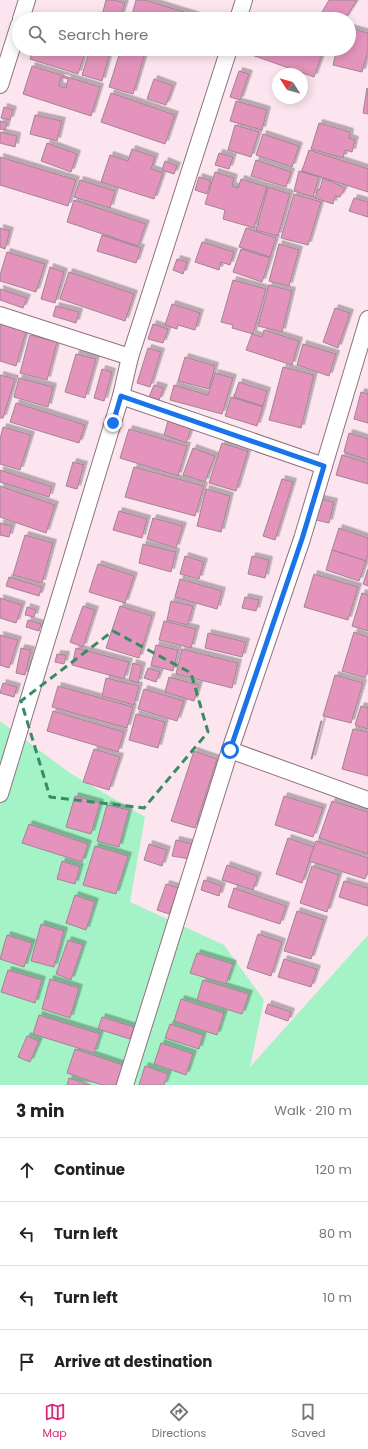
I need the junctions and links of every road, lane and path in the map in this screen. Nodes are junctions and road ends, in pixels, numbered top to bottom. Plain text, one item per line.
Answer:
1 (27, 0) edge
2 (244, 0) edge
3 (23, 12) edge
4 (240, 12) edge
5 (12, 47) edge
6 (227, 56) edge
7 (0, 85) edge
8 (0, 315) edge
9 (368, 320) edge
10 (130, 357) junction
11 (121, 396) junction
12 (324, 466) junction
13 (230, 750) junction
14 (0, 794) edge
15 (368, 800) edge
16 (125, 1085) edge

1 - 3 street
2 - 4 street
5 - 7 street
6 - 10 street
8 - 10 street
9 - 12 street
10 - 11 street
11 - 12 street
11 - 14 street
12 - 13 street
13 - 15 street
13 - 16 street

